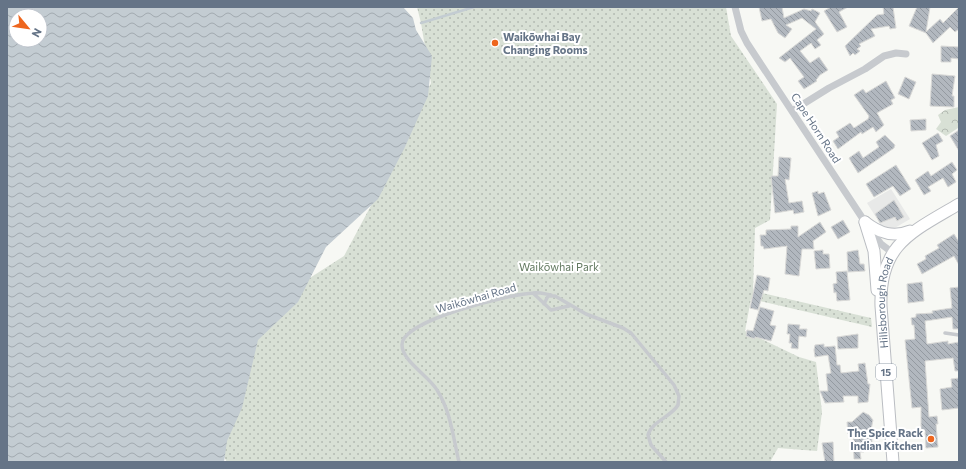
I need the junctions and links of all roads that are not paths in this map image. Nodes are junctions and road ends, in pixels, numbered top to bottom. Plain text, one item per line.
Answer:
1 (735, 7) edge
2 (906, 54) dead end
3 (792, 111) junction
4 (959, 204) edge
5 (865, 222) junction
6 (915, 230) junction
7 (893, 253) junction
8 (532, 293) junction
9 (551, 295) junction
10 (544, 304) junction
11 (570, 306) junction
12 (881, 306) junction
13 (944, 333) dead end
14 (959, 335) edge
15 (459, 462) edge
16 (666, 462) edge
17 (893, 462) edge

1 - 3 street, Cape Horn Road
2 - 3 street
3 - 5 street, Cape Horn Road
4 - 6 main road, Hillsborough Road / 15
5 - 6 main road
5 - 7 street, Cape Horn Road
5 - 12 main road
6 - 7 main road, Hillsborough Road / 15
7 - 12 main road, Hillsborough Road / 15
8 - 9 lane, Waikōwhai Road
8 - 10 lane, Waikōwhai Road
8 - 15 lane, Waikōwhai Road
9 - 10 lane
9 - 11 lane, Waikōwhai Road
10 - 11 lane
11 - 16 lane, Waikōwhai Road
12 - 17 main road, Hillsborough Road / 15
13 - 14 lane

